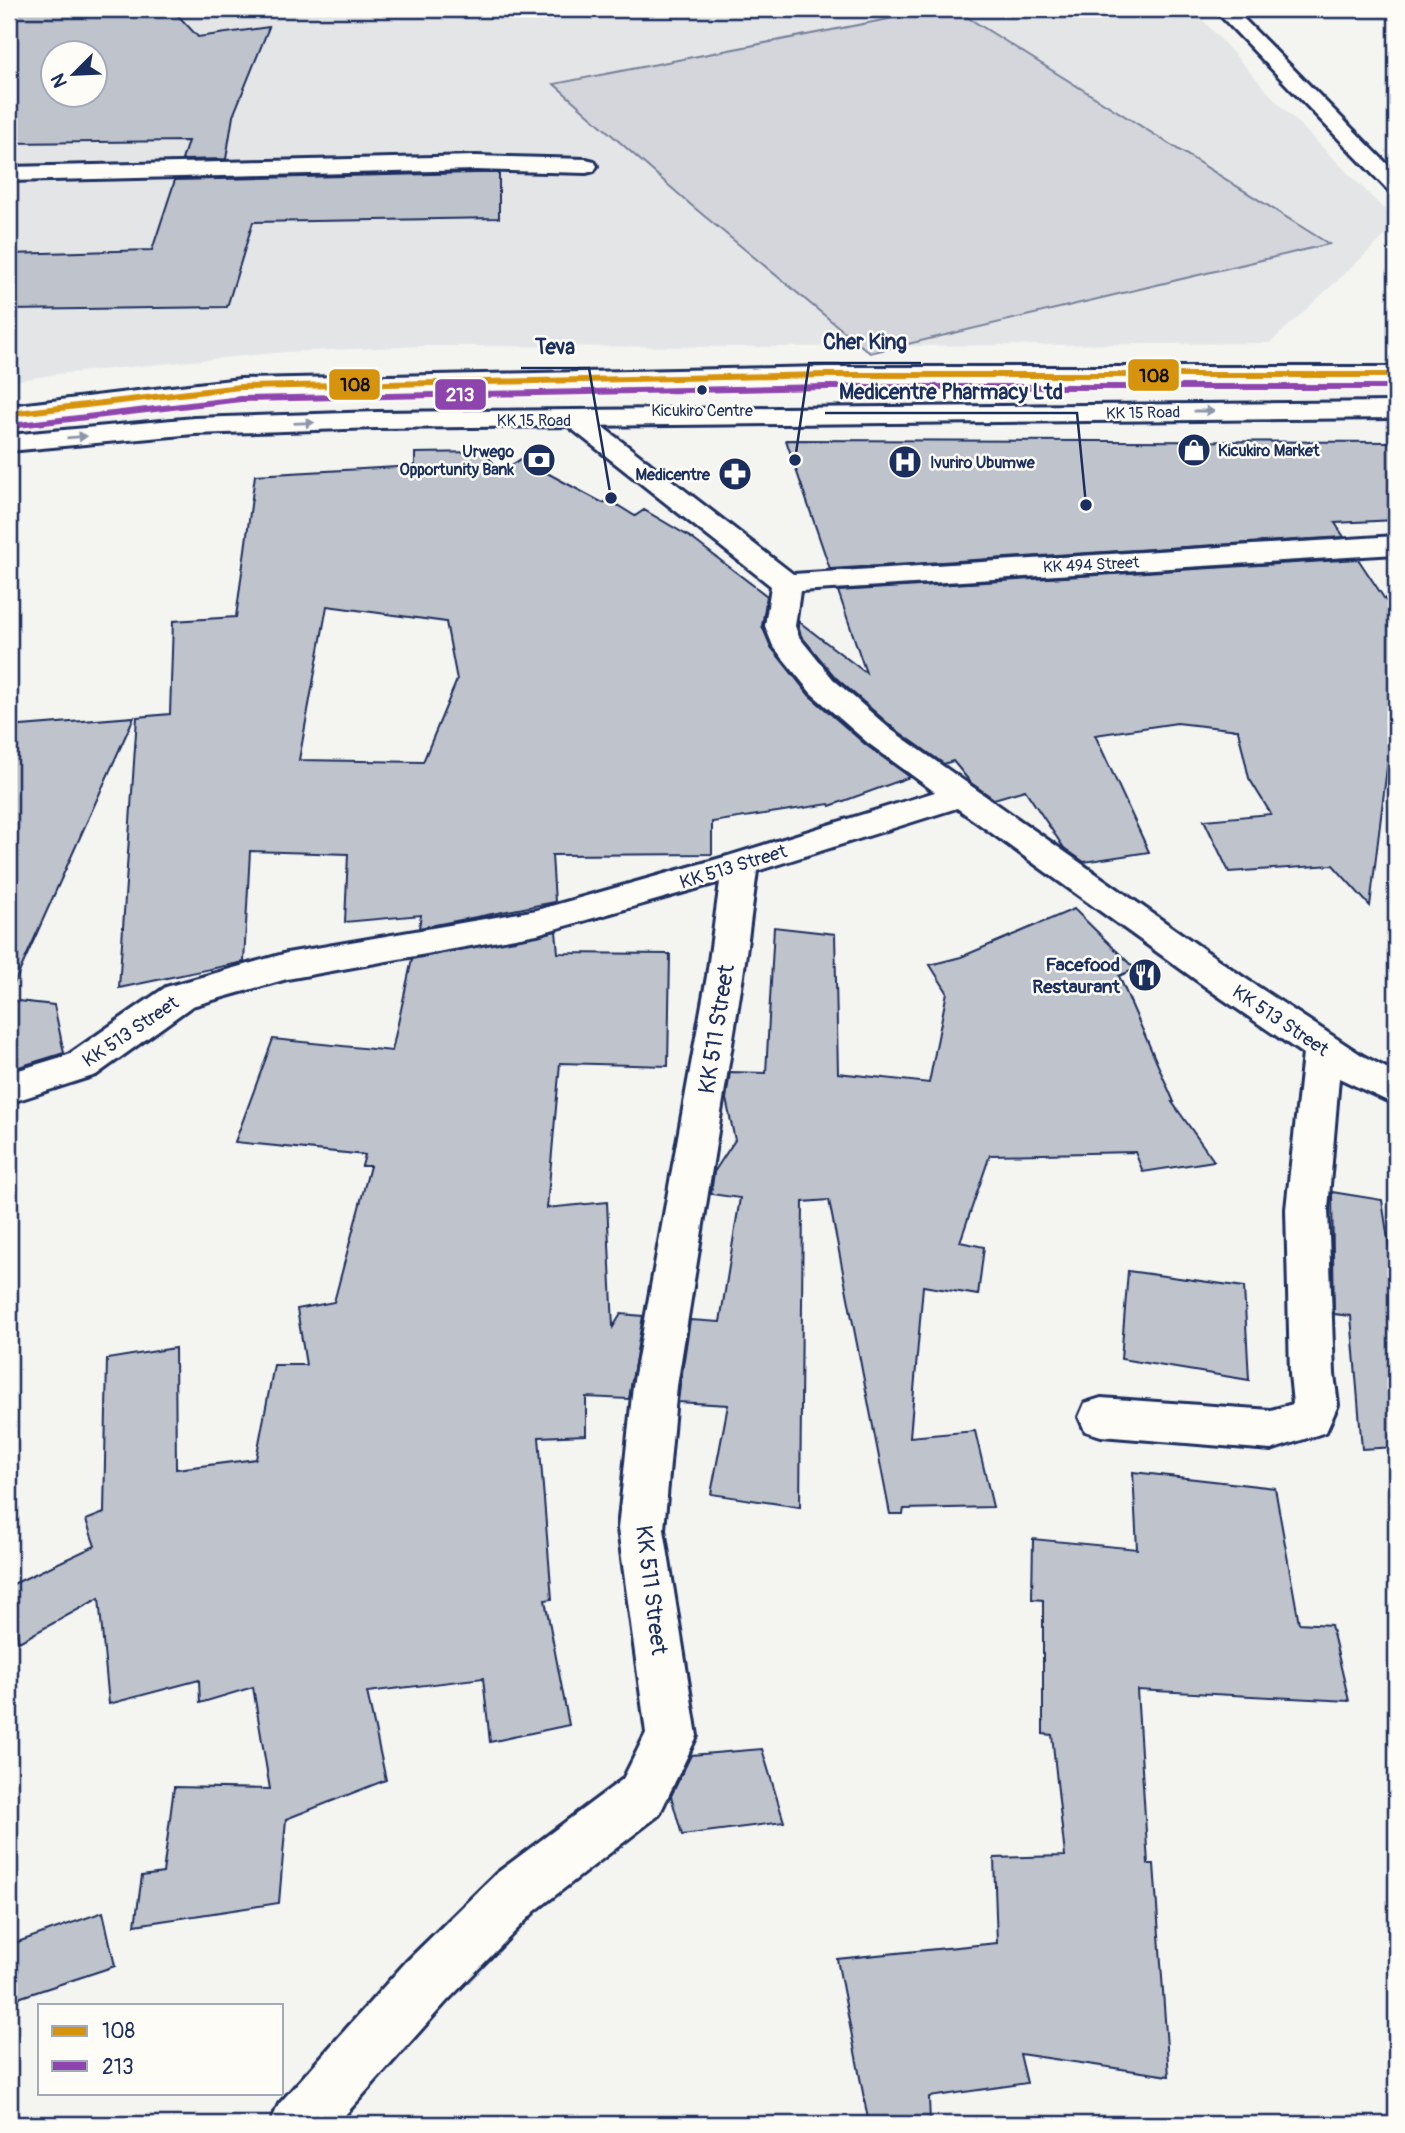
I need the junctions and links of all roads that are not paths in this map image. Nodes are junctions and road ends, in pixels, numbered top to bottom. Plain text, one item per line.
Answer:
1 (1223, 9) edge
2 (586, 166) dead end
3 (9, 174) edge
4 (1396, 184) edge
5 (1396, 353) edge
6 (1396, 375) edge
7 (497, 380) junction
8 (1396, 410) edge
9 (9, 414) edge
10 (577, 420) junction
11 (1396, 434) edge
12 (9, 443) edge
13 (1396, 545) edge
14 (786, 583) junction
15 (961, 795) junction
16 (740, 864) junction
17 (1323, 1048) junction
18 (9, 1088) edge
19 (1396, 1090) edge
20 (1101, 1417) dead end
21 (299, 2124) edge

1 - 4 main road
2 - 3 main road
5 - 7 main road
6 - 7 main road, KK 15 Road
7 - 9 main road, KK 15 Road
10 -> 8 main road, KK 15 Road
10 - 11 main road
12 -> 10 main road, KK 15 Road
10 - 14 main road
13 - 14 main road, KK 494 Street
14 - 15 main road
15 - 16 main road, KK 513 Street
15 - 17 main road, KK 513 Street
16 - 18 main road, KK 513 Street
16 - 21 main road, KK 511 Street
17 - 19 main road, KK 513 Street
17 - 20 main road

